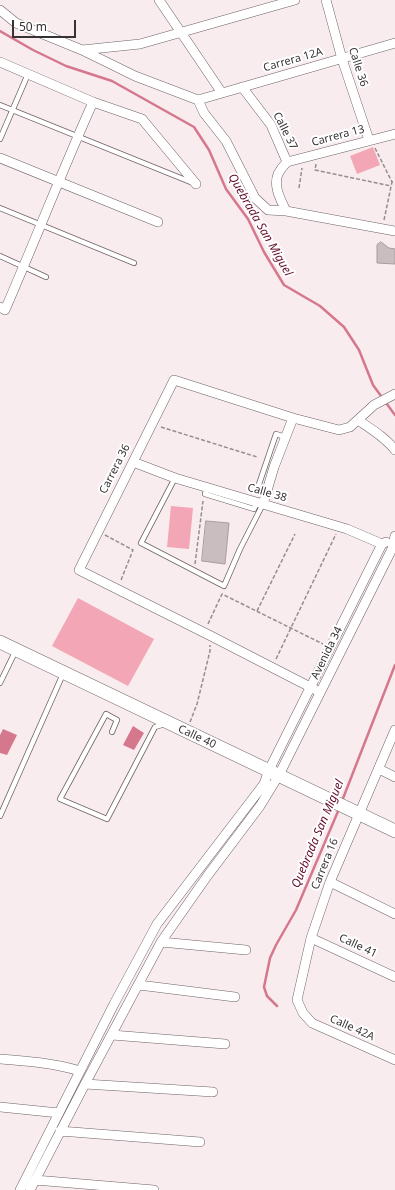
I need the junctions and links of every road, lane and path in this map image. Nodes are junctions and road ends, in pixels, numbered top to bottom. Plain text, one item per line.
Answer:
1 (159, 0) edge
2 (295, 0) edge
3 (326, 0) edge
4 (0, 10) edge
5 (180, 32) junction
6 (395, 43) edge
7 (82, 50) junction
8 (342, 59) junction
9 (0, 62) edge
10 (28, 74) junction
11 (242, 88) junction
12 (222, 93) junction
13 (198, 100) junction
14 (92, 102) junction
15 (0, 105) edge
16 (13, 110) junction
17 (395, 134) edge
18 (77, 137) junction
19 (0, 139) edge
20 (372, 142) junction
21 (0, 158) edge
22 (316, 158) dead end
23 (287, 162) junction
24 (303, 164) dead end
25 (58, 181) junction
26 (395, 183) edge
27 (196, 184) joint
28 (392, 184) junction
29 (299, 188) dead end
30 (0, 208) edge
31 (286, 211) junction
32 (158, 222) dead end
33 (384, 222) dead end
34 (41, 226) junction
35 (395, 231) edge
36 (0, 256) edge
37 (134, 263) dead end
38 (24, 266) junction
39 (46, 277) dead end
40 (0, 308) edge
41 (394, 394) edge
42 (293, 418) junction
43 (358, 420) junction
44 (161, 427) dead end
45 (395, 450) edge
46 (257, 457) dead end
47 (132, 462) junction
48 (174, 478) junction
49 (204, 499) dead end
50 (260, 504) junction
51 (102, 533) dead end
52 (336, 533) dead end
53 (296, 534) dead end
54 (394, 539) edge
55 (382, 544) junction
56 (195, 564) dead end
57 (119, 584) dead end
58 (257, 611) junction
59 (291, 628) junction
60 (208, 631) junction
61 (0, 633) edge
62 (0, 642) edge
63 (18, 646) junction
64 (326, 646) dead end
65 (275, 662) dead end
66 (64, 673) junction
67 (0, 683) edge
68 (101, 686) junction
69 (311, 687) junction
70 (321, 693) junction
71 (169, 719) junction
72 (187, 728) junction
73 (395, 730) edge
74 (112, 732) dead end
75 (276, 769) junction
76 (379, 769) junction
77 (395, 777) edge
78 (357, 808) junction
79 (0, 816) edge
80 (395, 822) edge
81 (395, 831) edge
82 (330, 882) junction
83 (395, 914) edge
84 (311, 938) junction
85 (161, 942) junction
86 (246, 950) dead end
87 (395, 976) edge
88 (139, 984) junction
89 (235, 997) dead end
90 (303, 1013) joint
91 (112, 1035) junction
92 (225, 1044) dead end
93 (0, 1059) edge
94 (395, 1060) edge
95 (80, 1071) junction
96 (84, 1084) junction
97 (213, 1092) dead end
98 (0, 1107) edge
99 (59, 1113) junction
100 (60, 1131) junction
101 (200, 1142) dead end
102 (35, 1180) junction
103 (20, 1190) edge
104 (30, 1190) edge
105 (154, 1190) edge

1 - 5 street
2 - 5 street
3 - 8 street, Calle 36
4 - 7 street
5 - 7 street
5 - 12 street
6 - 8 street, Carrera 12A
7 - 13 street
8 - 11 street, Carrera 12A
8 - 20 street, Calle 36
9 - 10 street
10 - 14 street
10 - 16 lane
11 - 12 street, Carrera 12A
11 - 23 street, Calle 37
12 - 13 street, Carrera 12A
13 - 31 street
14 - 18 street
14 - 27 street
15 - 16 lane
16 - 18 lane
16 - 19 lane
17 - 20 street, Carrera 13
18 - 25 street
18 - 27 lane
20 - 23 street, Carrera 13
20 - 28 path
21 - 25 street
22 - 28 path
23 - 31 street, Calle 37
24 - 29 path
25 - 32 street
25 - 34 street
26 - 28 path
28 - 33 path
30 - 34 lane
31 - 35 street
34 - 37 lane
34 - 38 street
36 - 38 lane
38 - 39 lane
38 - 40 street
41 - 43 street
42 - 43 street
42 - 47 street, Carrera 36
42 - 50 street
43 - 45 street
44 - 46 path
47 - 48 street, Calle 38
47 - 60 street, Carrera 36
48 - 50 street, Calle 38
48 - 50 lane
49 - 56 path
50 - 55 street, Calle 38
51 - 57 path
52 - 59 path
53 - 58 path
54 - 55 street
54 - 70 street, Avenida 34
55 - 69 street, Avenida 34
58 - 59 path
58 - 60 path
59 - 64 path
59 - 65 path
60 - 69 street
60 - 72 path
61 - 63 main road, Calle 40
62 - 63 main road, Calle 40
63 - 66 main road, Calle 40
63 - 67 lane
63 - 68 main road, Calle 40
66 - 68 main road, Calle 40
66 - 79 lane
68 - 71 main road, Calle 40
69 - 70 street
69 - 75 street, Avenida 34
70 - 75 street, Avenida 34
71 - 72 main road, Calle 40
71 - 74 lane
72 - 75 main road, Calle 40
73 - 76 street, Carrera 16
75 - 78 main road, Calle 40
75 - 85 street
75 - 95 street
76 - 77 street
76 - 78 street, Carrera 16
78 - 80 main road, Calle 40
78 - 81 main road, Calle 40
78 - 82 street, Carrera 16
82 - 83 street
82 - 84 street, Carrera 16
84 - 87 street, Calle 41
84 - 90 street, Carrera 16
85 - 86 street
85 - 88 street
88 - 89 street
88 - 91 street
90 - 94 street, Calle 42A
91 - 92 street
91 - 96 street
93 - 95 street
95 - 99 street
96 - 97 street
96 - 100 street
98 - 99 street
99 - 103 street
100 - 101 street
100 - 102 street
102 - 104 street
102 - 105 street

